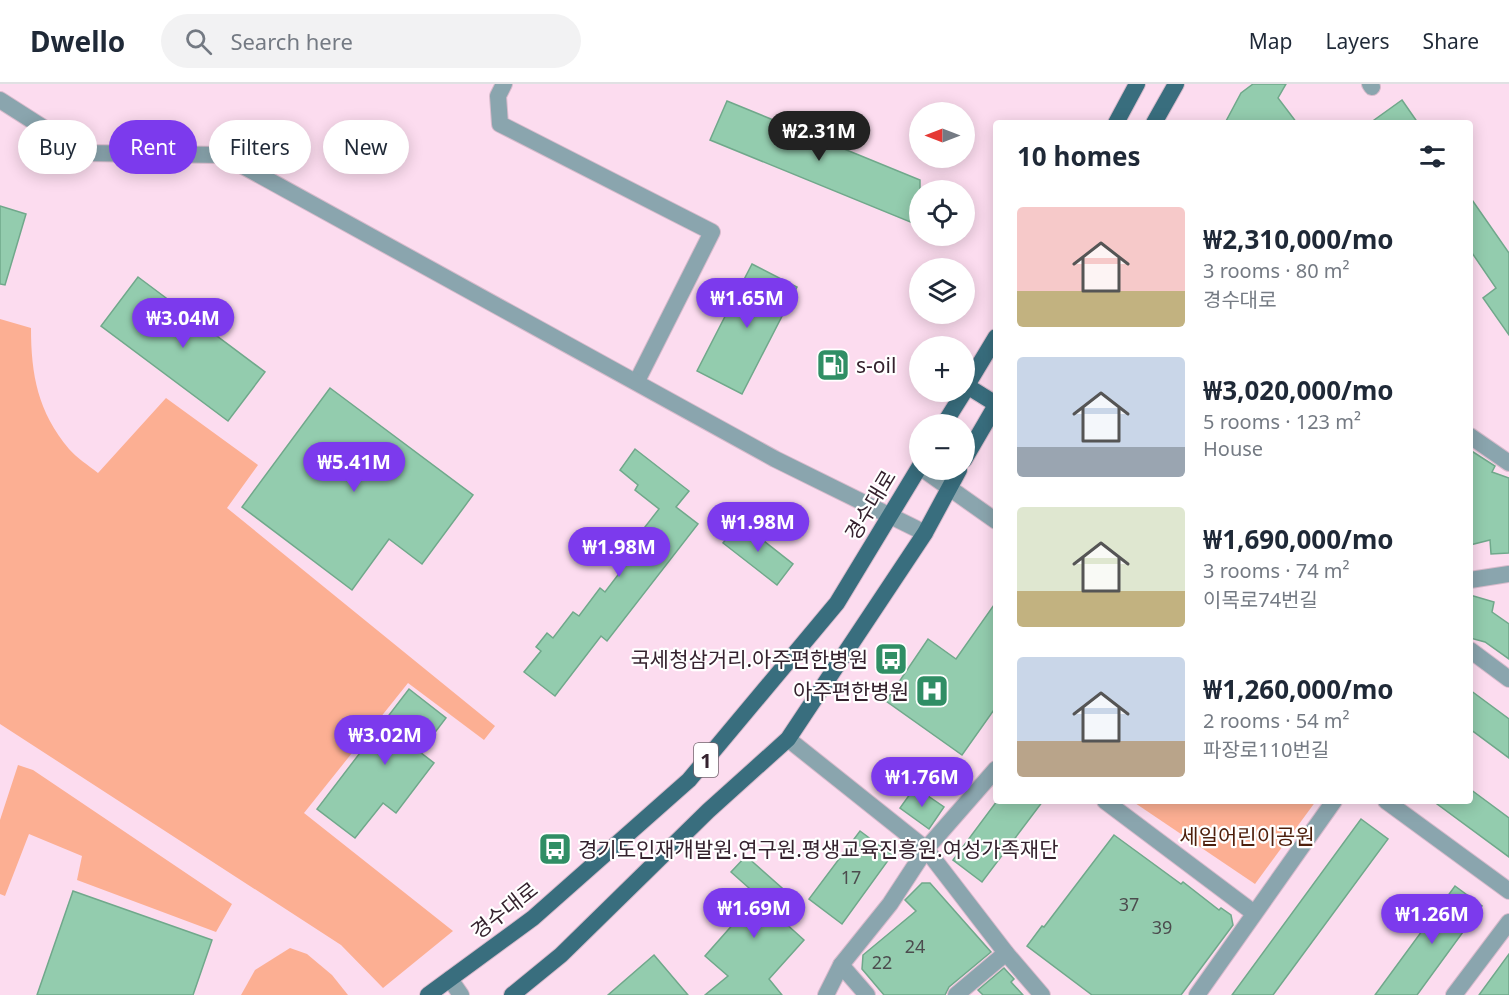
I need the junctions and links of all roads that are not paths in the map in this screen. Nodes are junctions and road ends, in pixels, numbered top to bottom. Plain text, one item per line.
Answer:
1 (504, 84) edge
2 (1137, 84) edge
3 (1176, 84) edge
4 (0, 100) edge
5 (1118, 120) edge
6 (1156, 120) edge
7 (993, 342) edge
8 (975, 372) edge
9 (637, 381) junction
10 (975, 394) edge
11 (993, 403) edge
12 (993, 409) edge
13 (1473, 438) edge
14 (975, 441) edge
15 (1509, 463) edge
16 (911, 480) edge
17 (939, 480) edge
18 (954, 480) edge
19 (950, 487) junction
20 (891, 516) junction
21 (993, 519) edge
22 (925, 533) junction
23 (1509, 574) edge
24 (1473, 580) edge
25 (1473, 652) edge
26 (1509, 679) edge
27 (788, 739) junction
28 (993, 772) edge
29 (1109, 804) edge
30 (1332, 804) edge
31 (1390, 804) edge
32 (926, 849) junction
33 (1509, 891) edge
34 (1254, 913) junction
35 (1509, 922) edge
36 (1006, 953) junction
37 (841, 965) junction
38 (450, 979) junction
39 (428, 995) edge
40 (461, 995) edge
41 (512, 995) edge
42 (826, 995) edge
43 (867, 995) edge
44 (956, 995) edge
45 (1042, 995) edge
46 (1197, 995) edge
47 (1454, 995) edge

1 - 9 street
2 - 5 main road
3 - 6 main road
4 - 9 street
7 - 8 main road
9 - 20 street
10 - 11 main road
12 - 14 main road
13 - 15 street
16 - 20 main road, 경수대로 / 1
17 - 19 street
18 - 19 main road, 1
19 - 21 street
19 - 22 main road, 1
20 - 22 street
20 - 38 main road, 경수대로 / 1
22 - 27 main road, 1
23 - 24 street
25 - 26 street
27 - 32 street
27 - 41 main road, 1
28 - 32 street
29 - 34 street
30 - 34 street
31 - 33 street
32 - 36 street
32 - 37 street
34 - 46 street
35 - 47 street
36 - 44 street
36 - 45 street
37 - 42 street
37 - 43 street
38 - 39 main road, 경수대로 / 1
38 - 40 street

